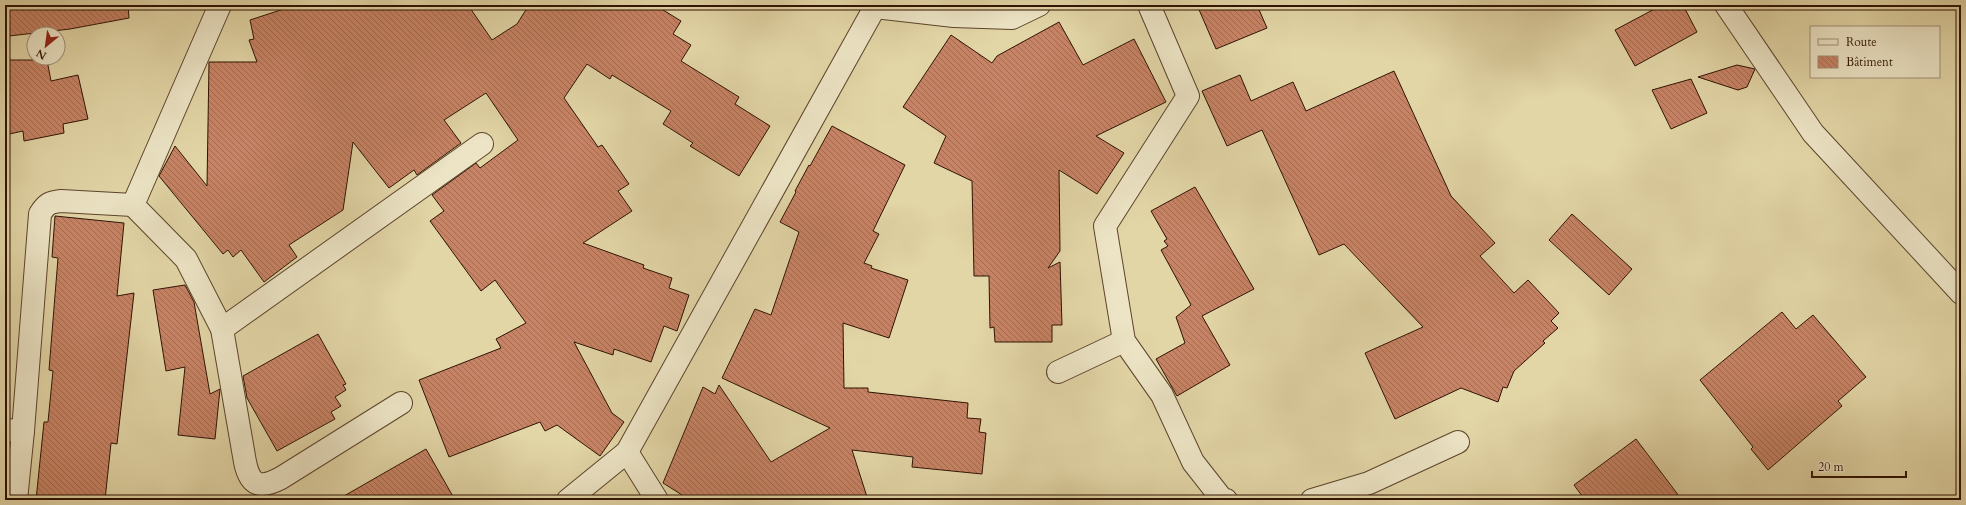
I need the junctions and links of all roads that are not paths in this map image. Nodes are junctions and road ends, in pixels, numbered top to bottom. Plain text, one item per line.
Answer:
1 (220, 5) edge
2 (1039, 5) edge
3 (1149, 5) edge
4 (1726, 5) edge
5 (873, 6) edge
6 (482, 144) dead end
7 (133, 205) junction
8 (1961, 293) edge
9 (222, 329) junction
10 (1124, 341) junction
11 (1058, 372) dead end
12 (401, 403) dead end
13 (14, 430) edge
14 (1458, 442) dead end
15 (627, 452) junction
16 (16, 500) edge
17 (568, 500) edge
18 (657, 500) edge
19 (1226, 500) edge
20 (1312, 500) edge

1 - 7 street
2 - 5 street
3 - 10 street
4 - 8 street
5 - 15 street
6 - 9 street
7 - 9 street
7 - 13 street
9 - 12 street
10 - 11 street
10 - 19 street
13 - 16 street
14 - 20 street
15 - 17 street
15 - 18 street

